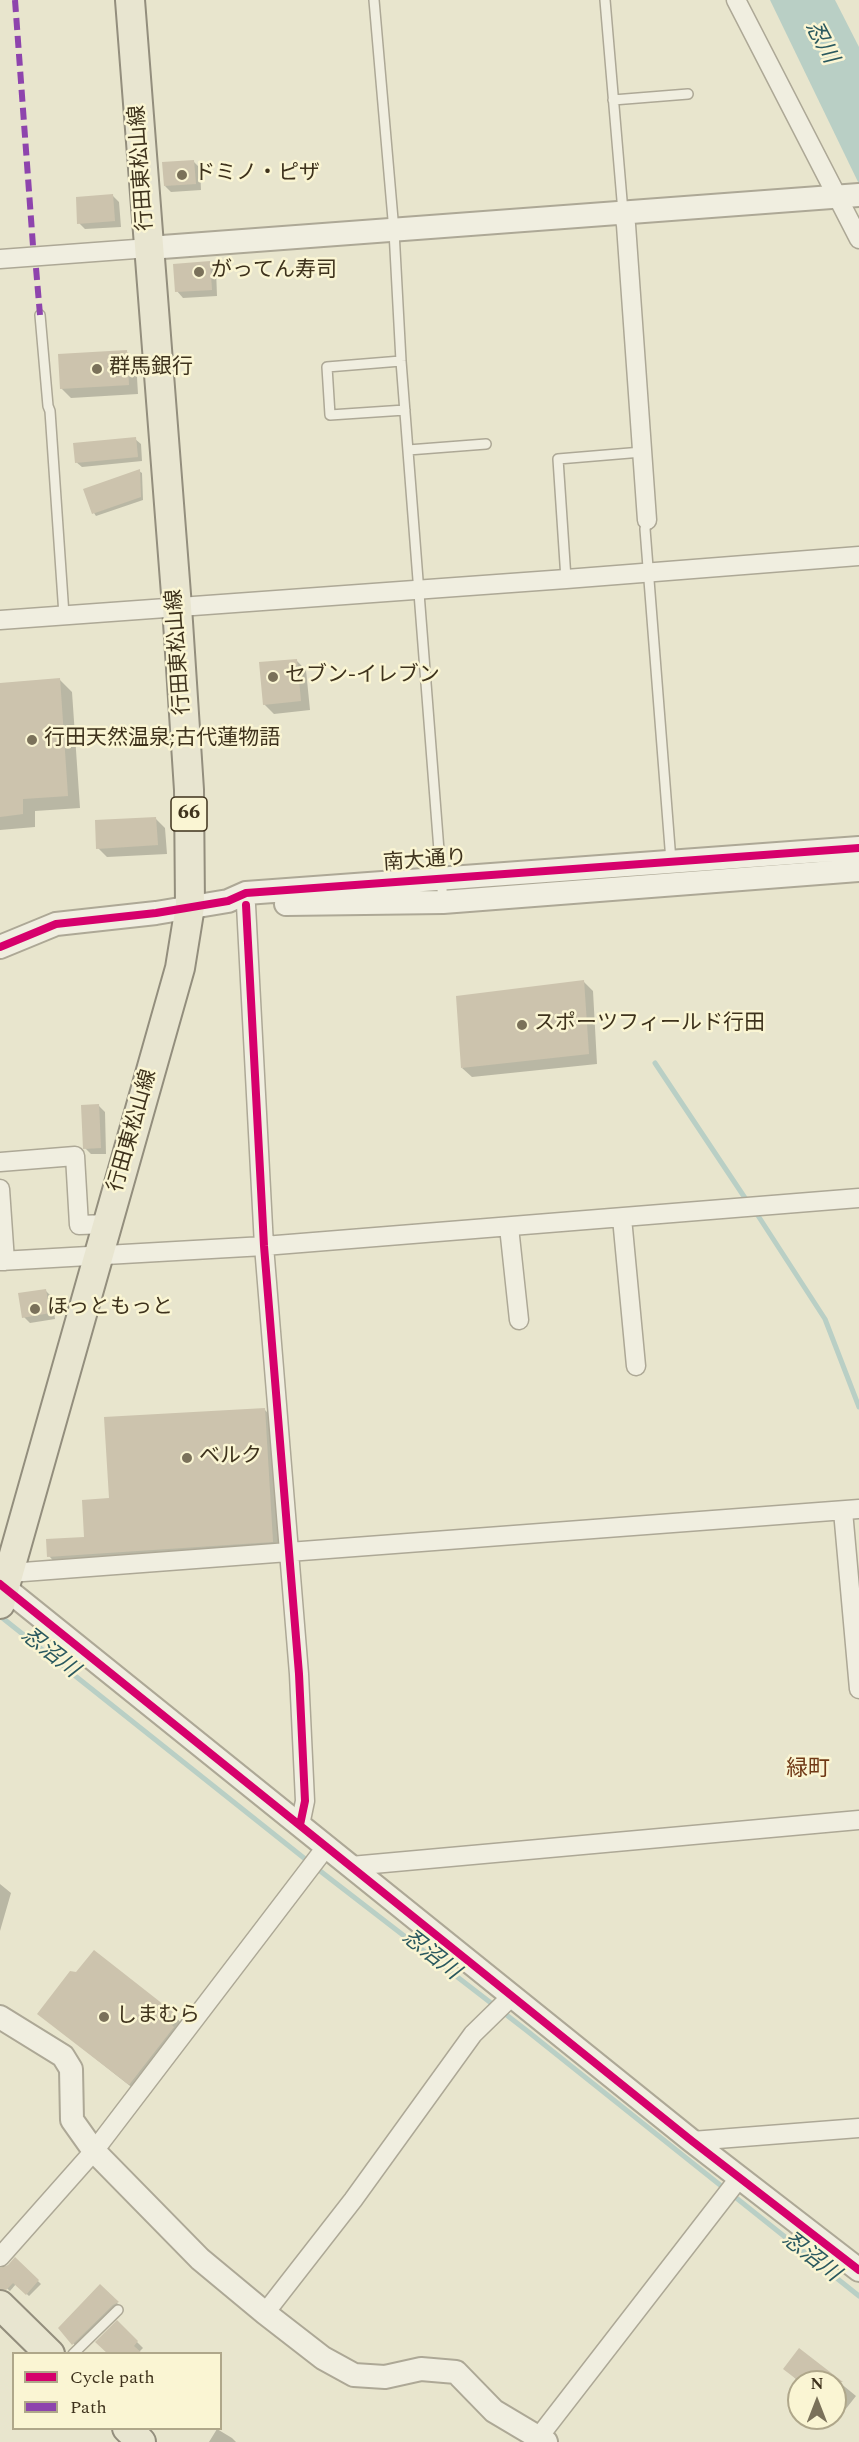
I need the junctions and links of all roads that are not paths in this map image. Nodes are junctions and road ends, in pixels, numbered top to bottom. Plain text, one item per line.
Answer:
1 (130, 0) edge
2 (374, 0) edge
3 (605, 0) edge
4 (736, 0) edge
5 (688, 94) dead end
6 (613, 100) junction
7 (848, 195) edge
8 (623, 212) junction
9 (394, 231) junction
10 (859, 239) edge
11 (149, 248) junction
12 (0, 259) edge
13 (40, 315) dead end
14 (401, 361) junction
15 (405, 410) junction
16 (486, 444) dead end
17 (408, 450) junction
18 (642, 452) junction
19 (647, 520) joint
20 (859, 556) edge
21 (649, 572) junction
22 (566, 579) junction
23 (418, 590) junction
24 (177, 607) junction
25 (64, 615) junction
26 (0, 620) edge
27 (859, 848) edge
28 (671, 862) junction
29 (859, 870) edge
30 (440, 879) junction
31 (673, 884) junction
32 (443, 902) junction
33 (237, 903) junction
34 (190, 906) junction
35 (0, 946) edge
36 (0, 1162) edge
37 (0, 1189) edge
38 (859, 1197) edge
39 (622, 1218) junction
40 (108, 1224) junction
41 (509, 1227) junction
42 (264, 1246) junction
43 (98, 1257) junction
44 (3, 1261) edge
45 (519, 1320) dead end
46 (636, 1366) dead end
47 (851, 1510) edge
48 (290, 1554) junction
49 (4, 1587) edge
50 (859, 1689) edge
51 (859, 1820) edge
52 (300, 1824) junction
53 (326, 1847) junction
54 (351, 1866) junction
55 (513, 1995) junction
56 (0, 2017) edge
57 (859, 2128) edge
58 (692, 2140) junction
59 (94, 2151) junction
60 (740, 2176) junction
61 (0, 2257) edge
62 (859, 2270) edge
63 (0, 2305) edge
64 (118, 2310) dead end
65 (265, 2313) junction
66 (48, 2352) edge
67 (75, 2352) edge
68 (129, 2430) edge
69 (542, 2440) edge
70 (141, 2442) edge

1 - 11 main road, 行田東松山線 / 66
2 - 9 lane
3 - 6 lane
4 - 7 street
5 - 6 lane
6 - 8 lane
7 - 8 street
7 - 10 street
8 - 9 street
8 - 18 street
9 - 11 street
9 - 14 lane
11 - 12 street
11 - 24 main road, 行田東松山線 / 66
13 - 25 lane
14 - 15 lane
14 - 15 lane
15 - 17 lane
16 - 17 lane
17 - 23 lane
18 - 19 street
18 - 22 lane
19 - 21 lane
20 - 21 street
21 - 22 street
21 - 28 lane
22 - 23 street
23 - 24 street
23 - 30 lane
24 - 25 street
24 - 34 main road, 行田東松山線 / 66
25 - 26 street
27 - 28 street, 南大通り
28 - 30 street, 南大通り
28 - 31 lane
29 - 31 street, 南大通り
30 - 32 lane
30 - 33 street, 南大通り
31 - 32 street, 南大通り
32 - 33 street, 南大通り
33 - 34 street, 南大通り
33 - 42 street
34 - 35 street, 南大通り
34 - 40 main road, 行田東松山線 / 66
36 - 40 street
37 - 44 street
38 - 39 street
39 - 41 street
39 - 46 street
40 - 43 main road, 行田東松山線 / 66
41 - 42 street
41 - 45 street
42 - 43 street
42 - 48 street
43 - 44 street
43 - 49 main road, 行田東松山線 / 66
47 - 48 street
47 - 50 street
48 - 49 street
48 - 52 street
49 - 52 street
51 - 54 street
52 - 53 street
53 - 54 street
53 - 59 street
54 - 55 street
55 - 58 street
55 - 65 street
56 - 59 street
57 - 58 street
58 - 60 street
59 - 61 street
59 - 65 street
60 - 62 street
60 - 69 street
63 - 66 main road
64 - 67 lane
65 - 69 street
68 - 70 main road

